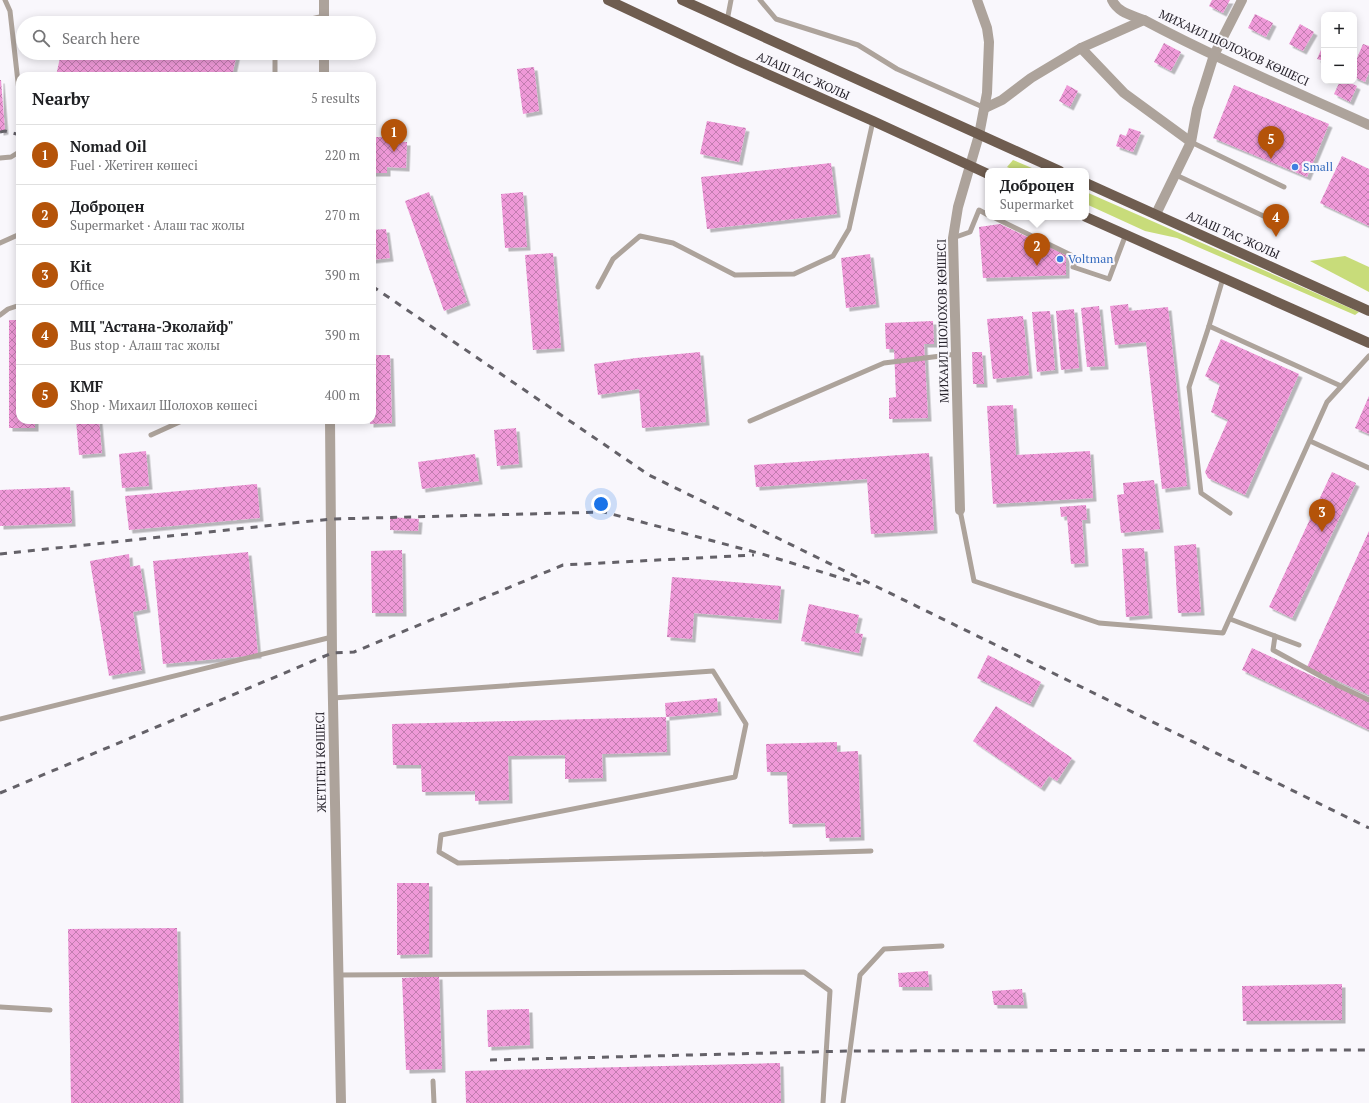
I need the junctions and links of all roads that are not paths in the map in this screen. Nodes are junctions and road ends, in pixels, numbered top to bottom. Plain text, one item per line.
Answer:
1 (5, 0) edge
2 (324, 0) edge
3 (608, 0) edge
4 (682, 0) edge
5 (731, 0) edge
6 (760, 0) edge
7 (976, 0) edge
8 (1112, 0) edge
9 (1242, 0) edge
10 (324, 16) edge
11 (1144, 20) junction
12 (727, 21) junction
13 (1081, 48) junction
14 (1214, 55) junction
15 (275, 60) edge
16 (324, 60) edge
17 (17, 72) edge
18 (275, 72) edge
19 (324, 72) edge
20 (985, 108) junction
21 (873, 121) junction
22 (1369, 125) edge
23 (979, 135) junction
24 (1191, 142) junction
25 (16, 154) edge
26 (0, 158) edge
27 (970, 166) junction
28 (1053, 168) edge
29 (985, 173) edge
30 (1176, 175) junction
31 (1089, 184) edge
32 (1284, 187) dead end
33 (985, 212) edge
34 (1156, 214) junction
35 (1089, 218) edge
36 (999, 220) edge
37 (1272, 220) dead end
38 (1126, 234) junction
39 (16, 236) edge
40 (953, 238) junction
41 (0, 243) edge
42 (1223, 278) junction
43 (598, 287) dead end
44 (16, 306) edge
45 (1369, 311) edge
46 (0, 315) edge
47 (1209, 326) junction
48 (1369, 343) edge
49 (957, 354) junction
50 (1369, 356) edge
51 (1341, 386) junction
52 (750, 421) dead end
53 (175, 424) edge
54 (330, 424) edge
55 (151, 435) dead end
56 (1310, 441) junction
57 (1369, 468) edge
58 (960, 510) joint
59 (1230, 513) dead end
60 (1230, 619) junction
61 (1275, 636) junction
62 (332, 637) junction
63 (1299, 645) dead end
64 (333, 698) junction
65 (1369, 700) edge
66 (0, 719) edge
67 (871, 851) dead end
68 (942, 946) dead end
69 (338, 974) junction
70 (0, 1007) edge
71 (50, 1010) dead end
72 (432, 1081) dead end
73 (341, 1103) edge
74 (434, 1103) edge
75 (823, 1103) edge
76 (843, 1103) edge

1 - 17 lane
2 - 10 street
3 - 21 main road, АЛАШ ТАС ЖОЛЫ
4 - 12 main road, АЛАШ ТАС ЖОЛЫ
5 - 12 lane
6 - 20 lane
7 - 20 street, МИХАИЛ ШОЛОХОВ КӨШЕСІ
8 - 11 street
9 - 14 street
11 - 13 street, МИХАИЛ ШОЛОХОВ КӨШЕСІ
11 - 14 street, МИХАИЛ ШОЛОХОВ КӨШЕСІ
12 - 23 main road, АЛАШ ТАС ЖОЛЫ
13 - 20 street, МИХАИЛ ШОЛОХОВ КӨШЕСІ
13 - 24 street
14 - 22 street, МИХАИЛ ШОЛОХОВ КӨШЕСІ
14 - 24 street
15 - 18 lane
16 - 19 street
20 - 23 street, МИХАИЛ ШОЛОХОВ КӨШЕСІ
21 - 27 main road, АЛАШ ТАС ЖОЛЫ
21 - 43 lane
23 - 27 street, МИХАИЛ ШОЛОХОВ КӨШЕСІ
23 - 28 main road, АЛАШ ТАС ЖОЛЫ
24 - 30 street
24 - 32 lane
25 - 26 lane
27 - 29 main road, АЛАШ ТАС ЖОЛЫ
27 - 40 street, МИХАИЛ ШОЛОХОВ КӨШЕСІ
30 - 34 street
30 - 37 lane
31 - 34 main road, АЛАШ ТАС ЖОЛЫ
33 - 40 lane
34 - 45 main road, АЛАШ ТАС ЖОЛЫ
35 - 38 main road
36 - 38 lane
38 - 42 main road
39 - 41 lane
40 - 49 street, МИХАИЛ ШОЛОХОВ КӨШЕСІ
42 - 47 lane
42 - 48 main road
44 - 46 lane
47 - 51 lane
47 - 59 lane
49 - 52 lane
49 - 58 street, МИХАИЛ ШОЛОХОВ КӨШЕСІ
50 - 51 lane
51 - 56 lane
53 - 55 lane
54 - 62 street, ЖЕТІГЕН КӨШЕСІ
56 - 57 lane
56 - 60 lane
58 - 60 lane
60 - 61 lane
61 - 63 lane
61 - 65 lane
62 - 64 street, ЖЕТІГЕН КӨШЕСІ
62 - 66 lane
64 - 67 lane
64 - 69 street, ЖЕТІГЕН КӨШЕСІ
68 - 76 lane
69 - 73 street, ЖЕТІГЕН КӨШЕСІ
69 - 75 lane
70 - 71 lane
72 - 74 lane

